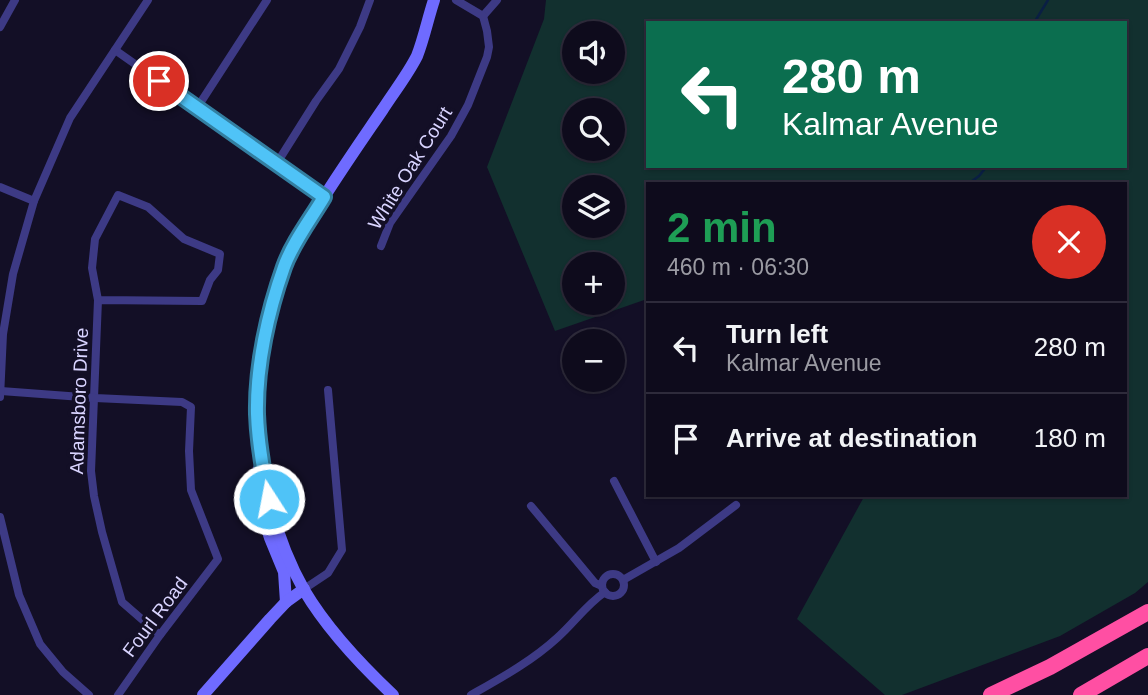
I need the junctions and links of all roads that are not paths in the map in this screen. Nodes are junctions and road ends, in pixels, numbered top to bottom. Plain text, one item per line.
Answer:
1 (15, 0) edge
2 (148, 0) edge
3 (267, 0) edge
4 (370, 0) edge
5 (434, 0) edge
6 (457, 0) edge
7 (497, 0) edge
8 (483, 16) junction
9 (0, 27) edge
10 (115, 50) junction
11 (197, 108) junction
12 (277, 163) junction
13 (0, 187) edge
14 (324, 197) junction
15 (34, 201) junction
16 (381, 246) dead end
17 (98, 300) junction
18 (328, 390) dead end
19 (1, 391) edge
20 (0, 397) edge
21 (95, 398) junction
22 (261, 461) junction
23 (614, 481) dead end
24 (736, 505) dead end
25 (531, 506) dead end
26 (0, 517) edge
27 (4, 552) edge
28 (656, 562) junction
29 (623, 580) junction
30 (304, 589) junction
31 (603, 589) junction
32 (286, 602) junction
33 (1148, 612) edge
34 (160, 635) junction
35 (1148, 656) edge
36 (89, 695) edge
37 (118, 695) edge
38 (203, 695) edge
39 (393, 695) edge
40 (471, 695) edge
41 (991, 695) edge
42 (1081, 695) edge

1 - 9 street
2 - 10 street
3 - 11 street
4 - 12 street
5 - 14 street
6 - 8 street
7 - 8 street
8 - 16 street, White Oak Court
10 - 11 street
10 - 15 street
11 - 12 street
12 - 14 street
13 - 15 street
14 - 22 street
15 - 19 street
17 - 17 street, Adamsboro Drive
17 - 21 street, Adamsboro Drive
18 - 30 street
19 - 20 street
19 - 21 street
21 - 34 street, Adamsboro Drive
21 - 34 street, Fourl Road
22 - 30 street
22 - 32 street
23 - 28 street
24 - 28 street
25 - 31 street
26 - 27 street
27 - 36 street
28 - 29 street
29 - 31 street
29 - 31 street
30 - 32 street
30 - 39 street
31 - 40 street
32 - 38 street
33 - 41 highway
34 - 37 street, Fourl Road
35 - 42 highway

